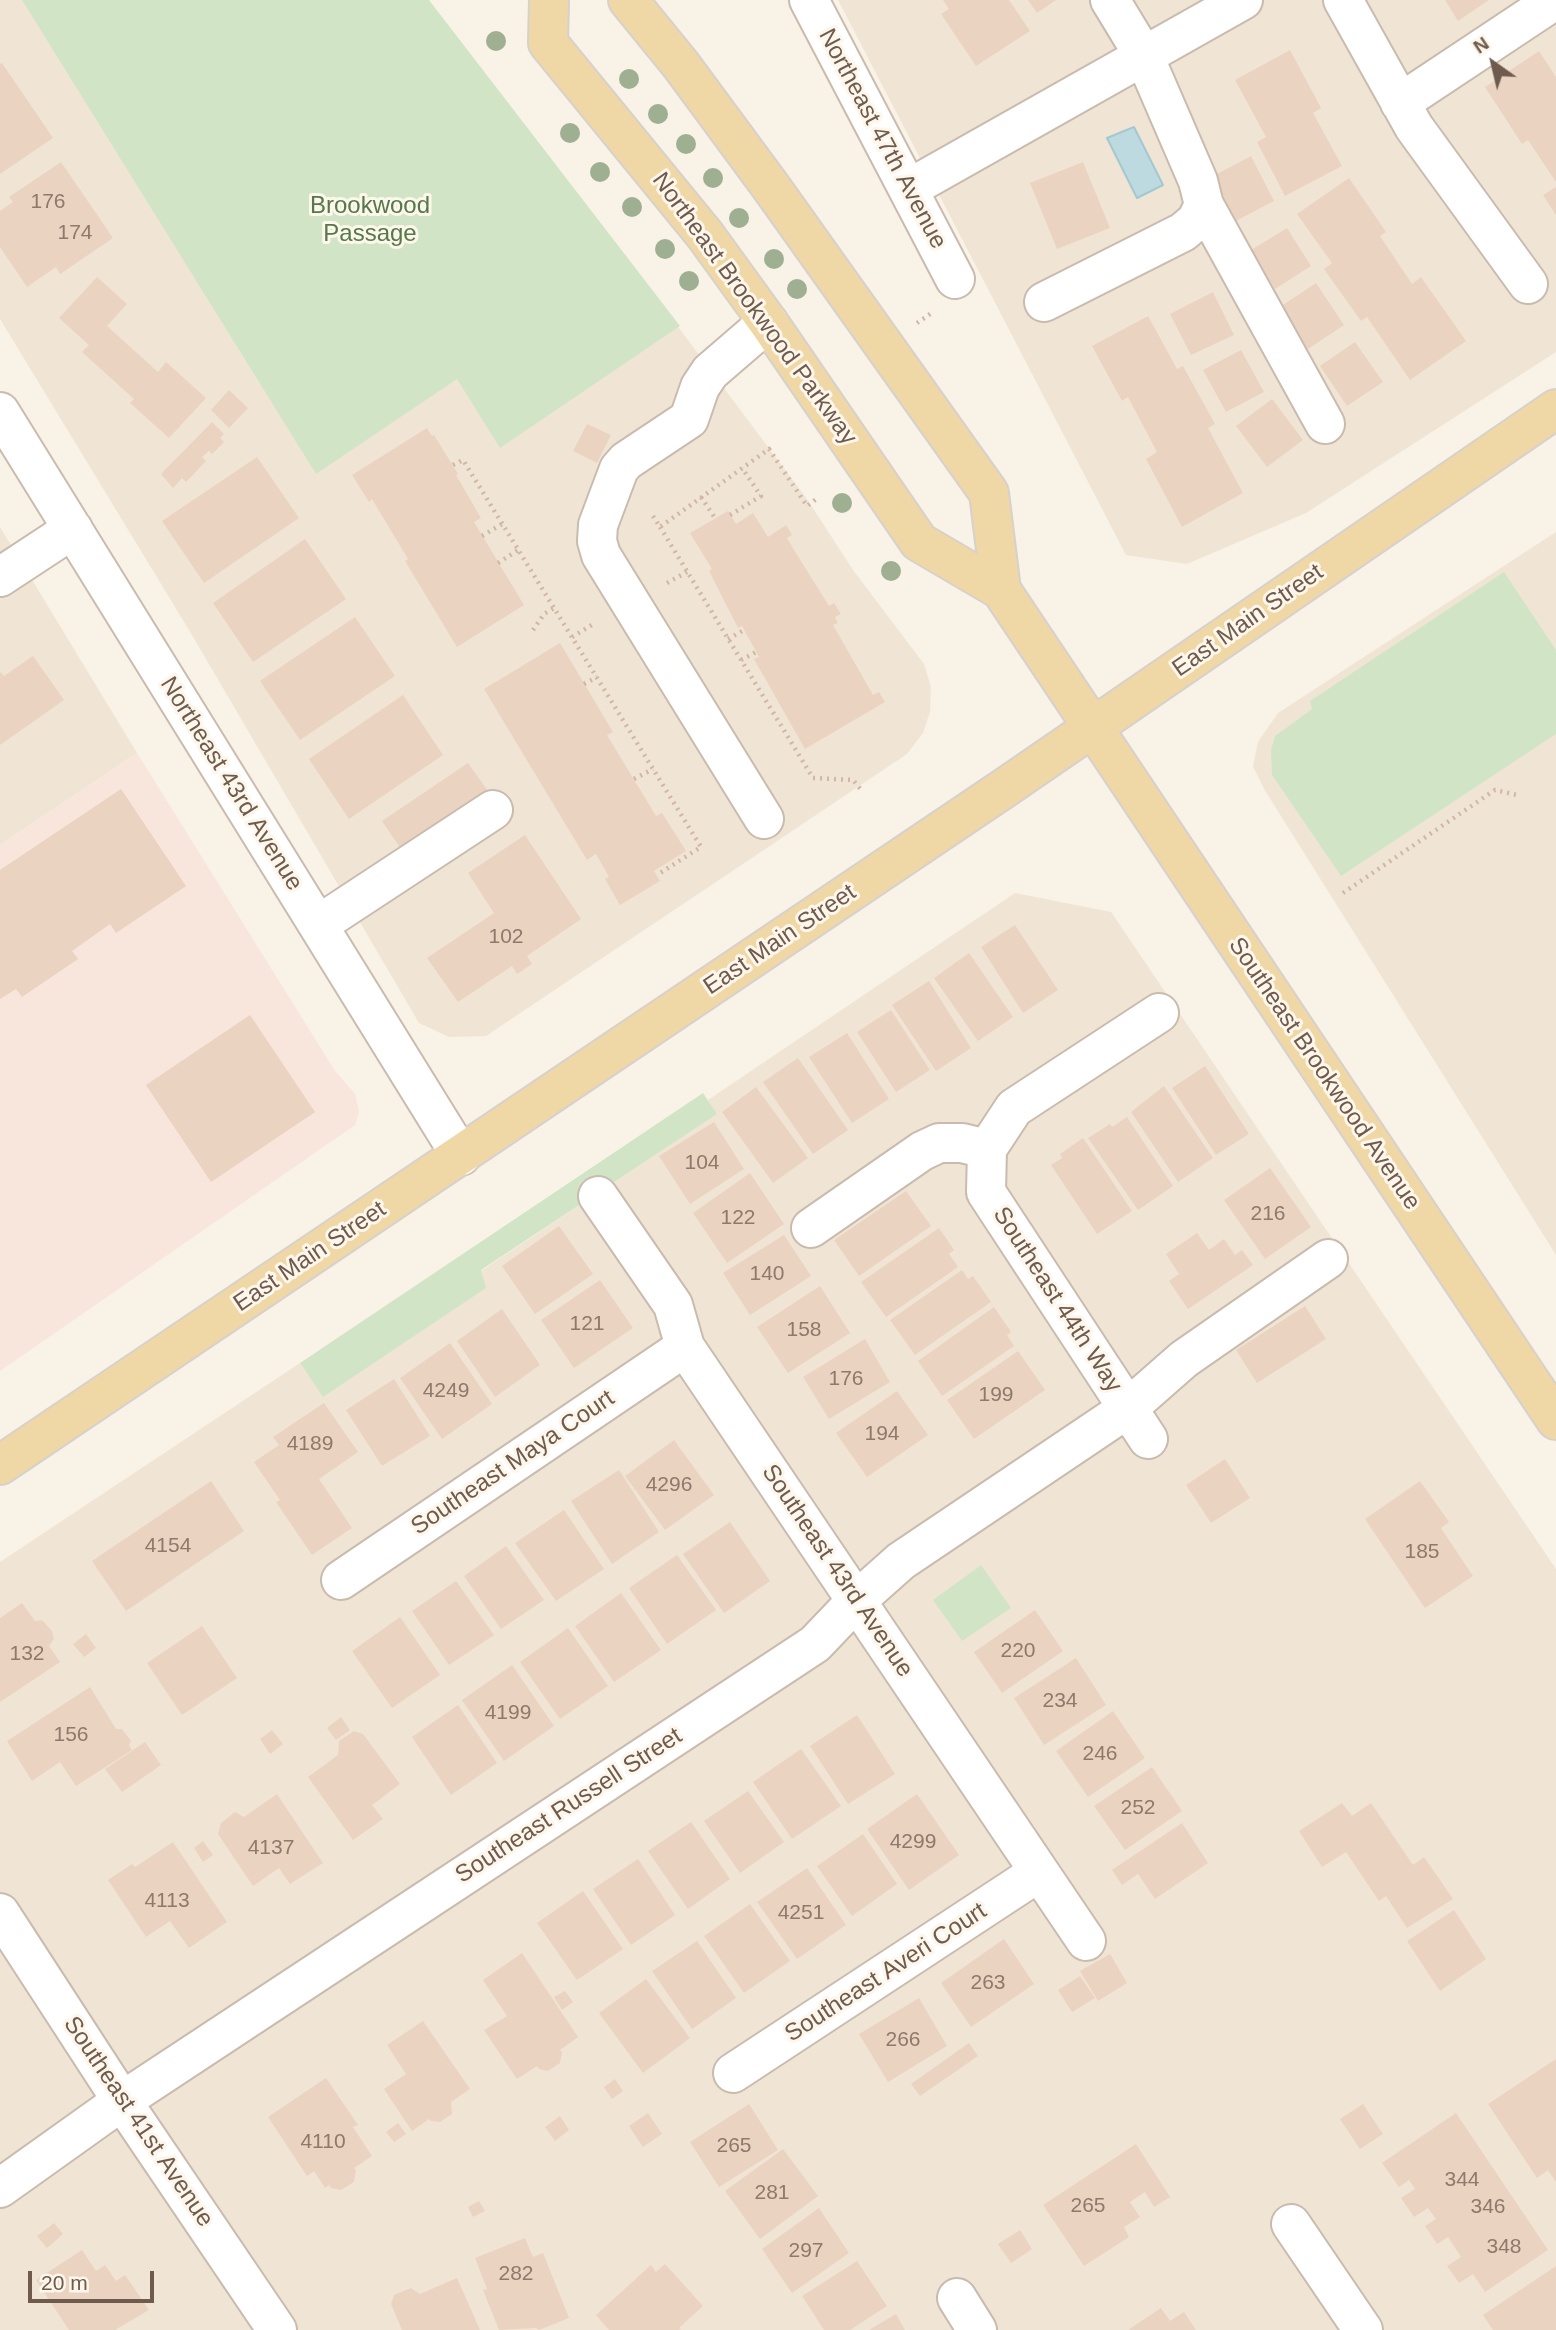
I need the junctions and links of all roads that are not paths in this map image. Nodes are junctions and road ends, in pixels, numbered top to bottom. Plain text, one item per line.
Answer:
1 (549, 0) edge
2 (628, 0) edge
3 (809, 0) edge
4 (1110, 0) edge
5 (1243, 0) edge
6 (1343, 0) edge
7 (1555, 0) edge
8 (1144, 56) junction
9 (1400, 103) junction
10 (908, 188) junction
11 (1204, 205) junction
12 (955, 279) road end
13 (1528, 284) dead end
14 (1044, 302) dead end
15 (768, 321) junction
16 (1556, 409) edge
17 (0, 412) edge
18 (1325, 424) dead end
19 (73, 529) junction
20 (0, 577) edge
21 (1001, 590) junction
22 (1092, 727) junction
23 (493, 810) dead end
24 (764, 819) dead end
25 (318, 925) junction
26 (1159, 1013) dead end
27 (987, 1149) junction
28 (461, 1156) junction
29 (598, 1196) dead end
30 (811, 1228) dead end
31 (1328, 1259) dead end
32 (685, 1347) junction
33 (1556, 1420) edge
34 (1138, 1424) junction
35 (0, 1465) edge
36 (341, 1580) dead end
37 (856, 1601) junction
38 (1039, 1872) junction
39 (0, 1913) edge
40 (1086, 1941) dead end
41 (733, 2073) dead end
42 (122, 2101) junction
43 (0, 2188) edge
44 (1291, 2224) dead end
45 (957, 2298) dead end
46 (277, 2330) edge
47 (977, 2330) edge
48 (1363, 2330) edge

1 - 15 main road, Northeast Brookwood Parkway
2 - 21 main road, Northeast Brookwood Parkway
3 - 10 street, Northeast 47th Avenue
4 - 8 street
5 - 8 street
6 - 9 street
7 - 9 street
8 - 10 street
8 - 11 street
9 - 13 street
10 - 12 street, Northeast 47th Avenue
11 - 14 street
11 - 18 street
15 - 21 main road, Northeast Brookwood Parkway
15 - 24 street
16 - 22 main road, East Main Street
17 - 19 street, Northeast 43rd Avenue
19 - 20 street
19 - 25 street, Northeast 43rd Avenue
21 - 22 main road, Northeast Brookwood Parkway
22 - 28 main road, East Main Street
22 - 33 main road, Southeast Brookwood Avenue
23 - 25 street
25 - 28 street, Northeast 43rd Avenue
26 - 27 street
27 - 30 street
27 - 34 street, Southeast 44th Way
28 - 35 main road, East Main Street
29 - 32 street, Southeast 43rd Avenue
31 - 34 street, Southeast Russell Street
32 - 36 street, Southeast Maya Court
32 - 37 street, Southeast 43rd Avenue
34 - 37 street, Southeast Russell Street
37 - 38 street, Southeast 43rd Avenue
37 - 42 street, Southeast Russell Street
38 - 40 street, Southeast 43rd Avenue
38 - 41 street, Southeast Averi Court
39 - 42 street, Southeast 41st Avenue
42 - 43 street, Southeast Russell Street
42 - 46 street, Southeast 41st Avenue
44 - 48 street
45 - 47 street

